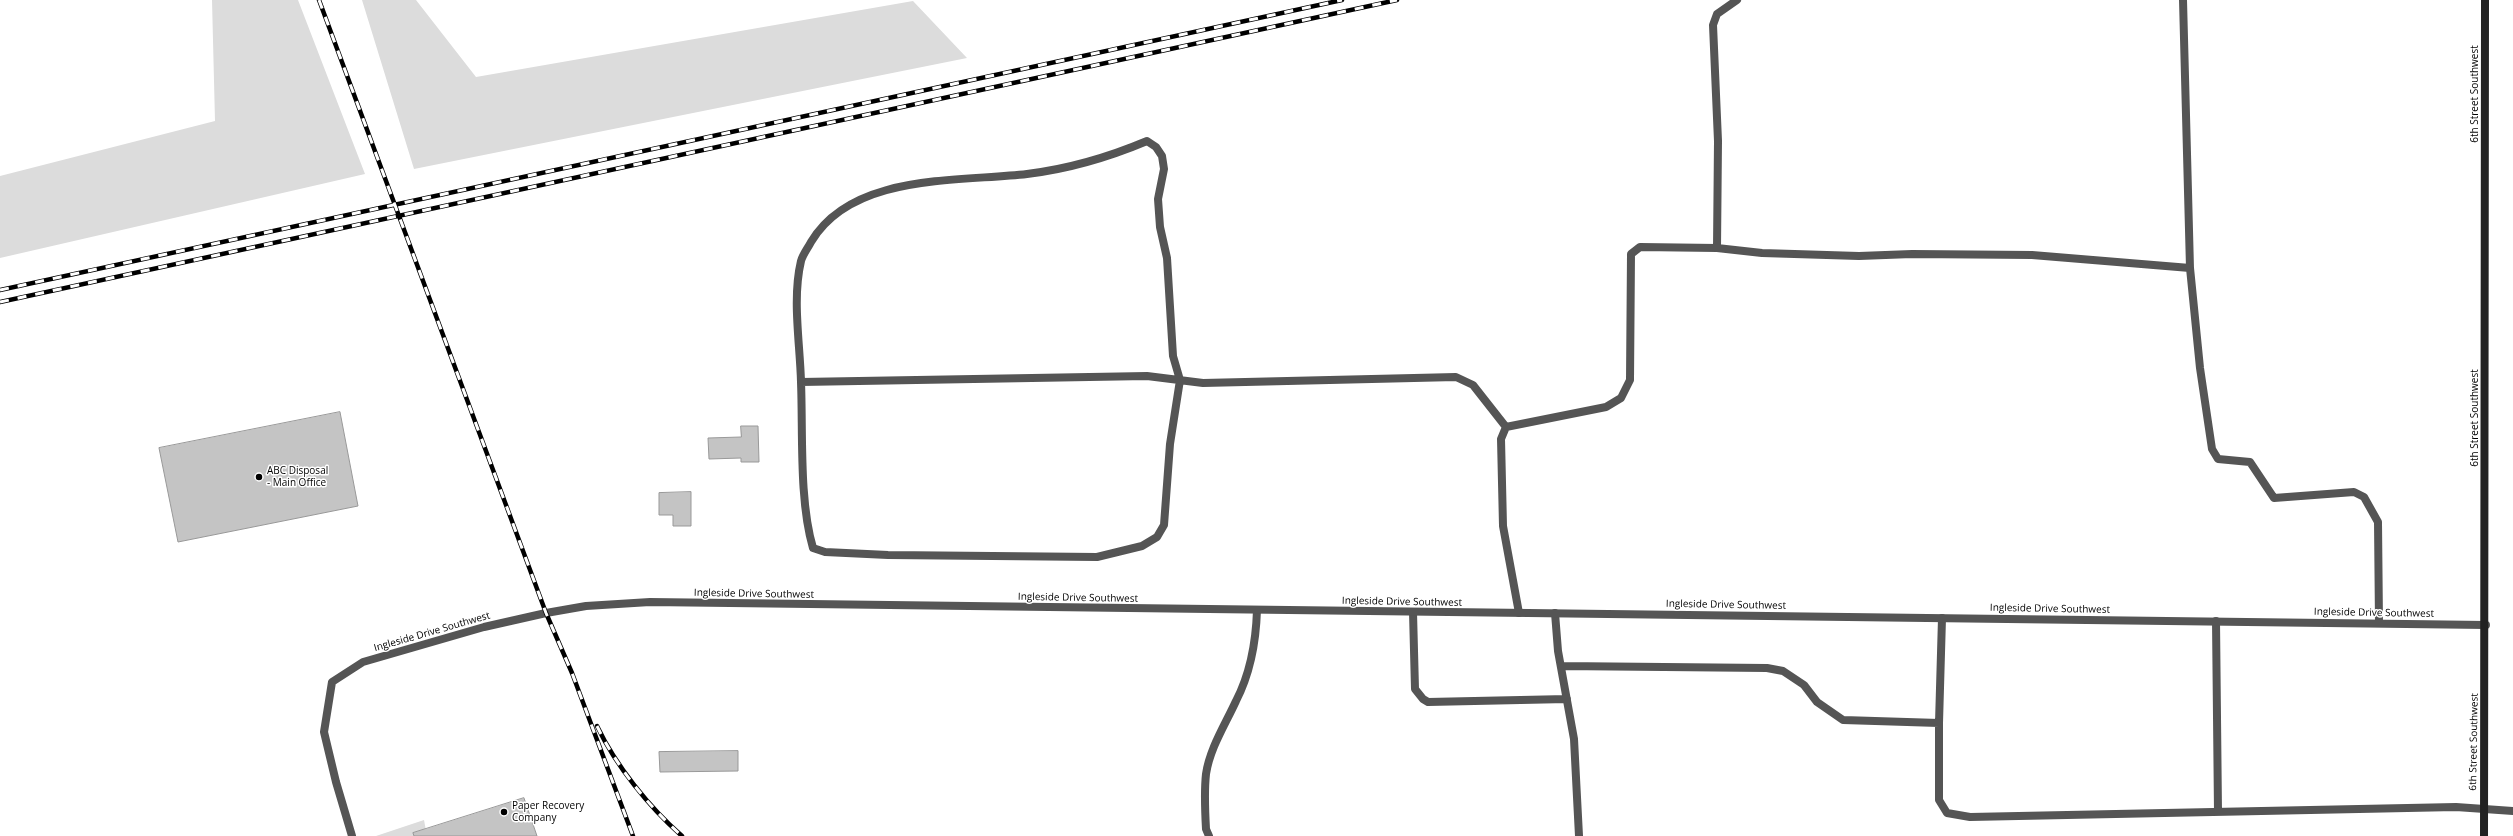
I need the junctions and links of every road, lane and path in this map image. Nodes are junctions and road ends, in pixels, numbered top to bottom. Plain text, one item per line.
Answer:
1 (1737, 0) edge
2 (2182, 0) edge
3 (2485, 0) edge
4 (1717, 248) junction
5 (2190, 268) junction
6 (1180, 380) junction
7 (801, 382) junction
8 (1506, 427) junction
9 (1257, 610) junction
10 (1412, 612) junction
11 (1519, 613) junction
12 (1555, 613) junction
13 (1942, 618) junction
14 (2216, 621) junction
15 (2380, 623) junction
16 (2486, 625) junction
17 (1561, 666) junction
18 (1567, 699) junction
19 (1938, 723) junction
20 (2484, 809) junction
21 (2513, 811) edge
22 (2218, 812) junction
23 (352, 836) edge
24 (1209, 836) edge
25 (1579, 836) edge
26 (2484, 836) edge

1 - 4 street
2 - 5 street
3 - 16 main road, 6th Street Southwest
4 - 5 street
4 - 8 street
5 - 15 street
6 - 7 street
6 - 7 street
6 - 7 street
6 - 8 street
8 - 11 street
9 - 10 street, Ingleside Drive Southwest
9 - 23 street, Ingleside Drive Southwest
9 - 24 street
10 - 11 street, Ingleside Drive Southwest
10 - 18 street
11 - 12 street, Ingleside Drive Southwest
12 - 13 street, Ingleside Drive Southwest
12 - 17 street
13 - 14 street, Ingleside Drive Southwest
13 - 19 street
14 - 15 street, Ingleside Drive Southwest
14 - 22 street
15 - 16 street, Ingleside Drive Southwest
16 - 20 main road, 6th Street Southwest
17 - 18 street
17 - 19 street
18 - 25 street
19 - 22 street
20 - 21 street
20 - 22 street
20 - 26 main road, 6th Street Southwest

